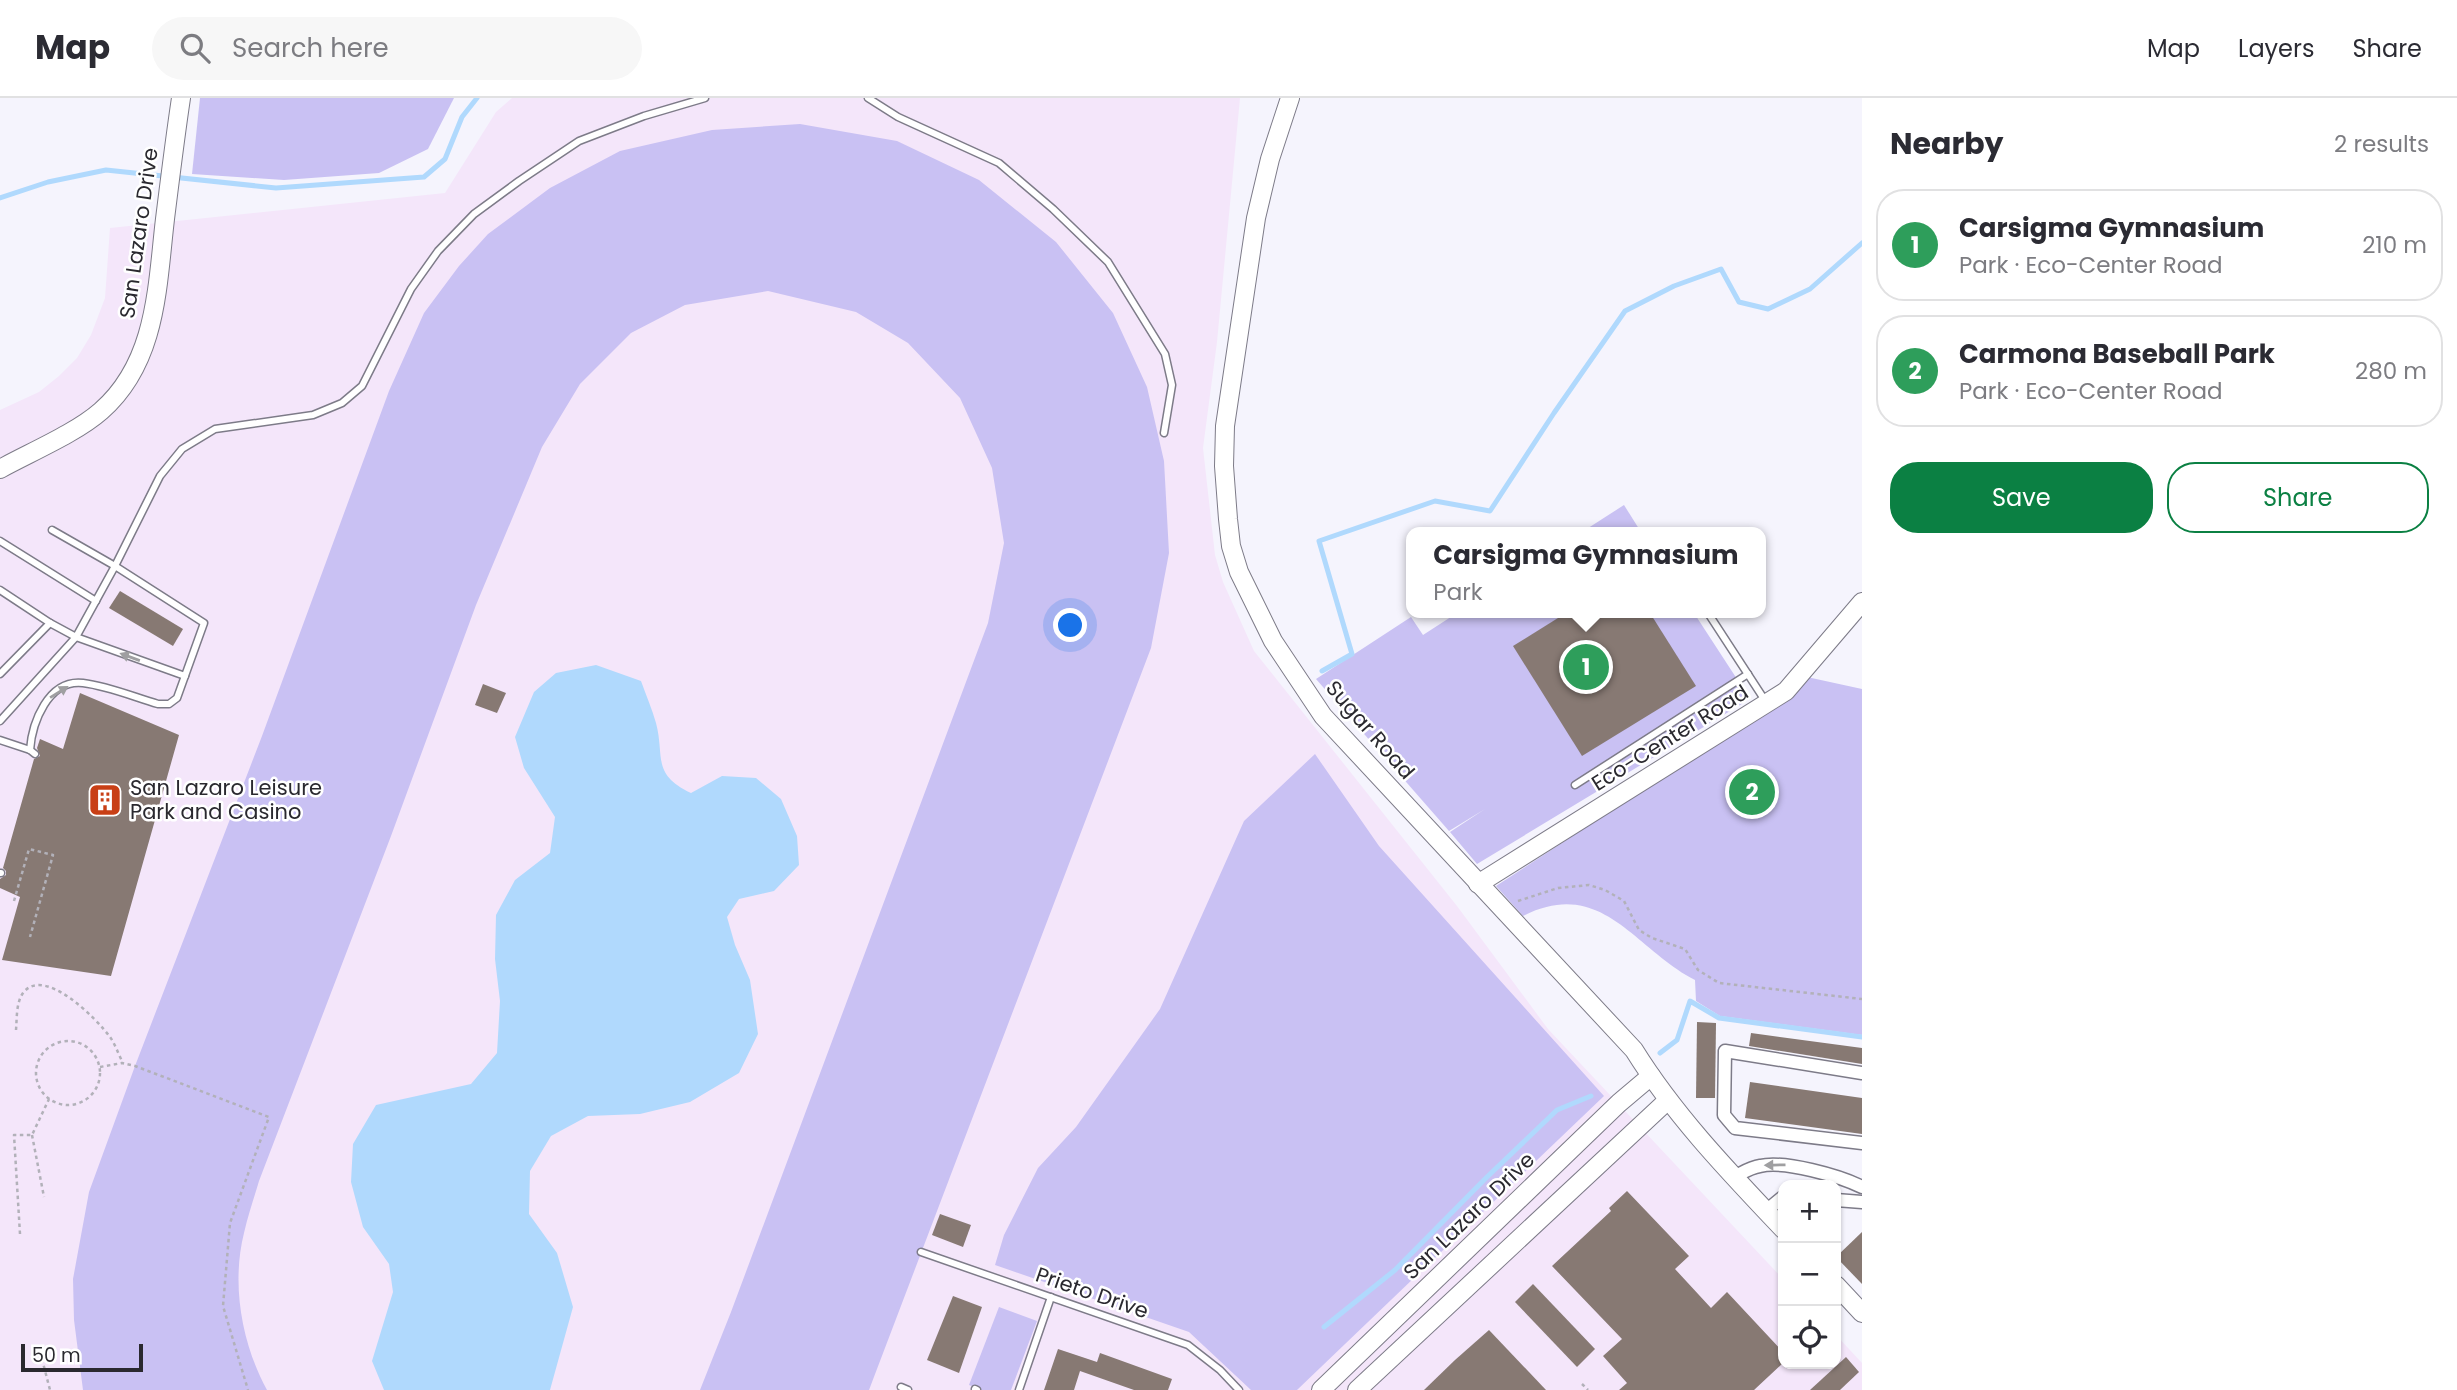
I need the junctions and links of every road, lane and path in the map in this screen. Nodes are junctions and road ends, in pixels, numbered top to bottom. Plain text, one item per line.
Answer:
1 (181, 98) edge
2 (705, 98) edge
3 (868, 98) edge
4 (1290, 98) edge
5 (1164, 433) dead end
6 (0, 469) edge
7 (52, 530) dead end
8 (0, 541) edge
9 (116, 566) junction
10 (0, 590) edge
11 (96, 601) junction
12 (1862, 602) edge
13 (1711, 618) edge
14 (50, 623) junction
15 (76, 637) junction
16 (0, 674) edge
17 (1748, 674) junction
18 (185, 676) junction
19 (1767, 703) junction
20 (0, 721) edge
21 (0, 740) edge
22 (1575, 785) dead end
23 (1478, 884) junction
24 (15, 901) dead end
25 (1503, 908) junction
26 (30, 937) dead end
27 (1862, 999) edge
28 (16, 1030) dead end
29 (122, 1063) junction
30 (100, 1068) junction
31 (1862, 1073) edge
32 (1651, 1076) junction
33 (50, 1099) junction
34 (1668, 1100) junction
35 (33, 1135) junction
36 (1862, 1143) edge
37 (1734, 1177) junction
38 (1817, 1179) edge
39 (1862, 1187) edge
40 (44, 1197) dead end
41 (1841, 1200) edge
42 (1778, 1201) edge
43 (1862, 1202) edge
44 (1766, 1211) junction
45 (1778, 1224) edge
46 (20, 1234) dead end
47 (921, 1252) dead end
48 (1841, 1290) edge
49 (1051, 1297) junction
50 (1862, 1313) edge
51 (41, 1359) dead end
52 (1582, 1384) dead end
53 (51, 1390) edge
54 (248, 1390) edge
55 (1019, 1390) edge
56 (1239, 1390) edge
57 (1321, 1390) edge
58 (1357, 1390) edge
59 (1588, 1390) edge

1 - 6 street, San Lazaro Drive
2 - 9 lane
3 - 5 lane
4 - 23 street, Sugar Road
7 - 9 lane
8 - 11 lane
9 - 11 lane
9 - 18 lane
10 - 14 lane
11 - 15 lane
12 - 19 street, Eco-Center Road
13 - 17 lane
14 - 15 lane
14 - 16 lane
18 -> 15 lane
15 - 20 lane
17 - 19 lane
17 - 22 lane
21 -> 18 lane
19 - 23 street, Eco-Center Road
23 - 25 street, Sugar Road
24 - 26 path
25 - 27 path
25 - 32 street, Sugar Road
28 - 29 path
29 - 30 path
29 - 54 path
30 - 33 path
30 - 33 path
31 - 36 street
32 - 34 street, Sugar Road
32 - 57 street, San Lazaro Drive
33 - 35 path
34 - 37 street, Sugar Road
34 - 58 street
35 - 40 path
35 - 46 path
38 -> 37 street
37 - 44 street, Sugar Road
38 - 39 street
41 - 43 street
42 - 44 street
44 - 45 street, Sugar Road
47 - 49 lane, Prieto Drive
48 - 50 street
49 - 55 lane
49 - 56 lane, Prieto Drive
51 - 53 path
52 - 59 path

